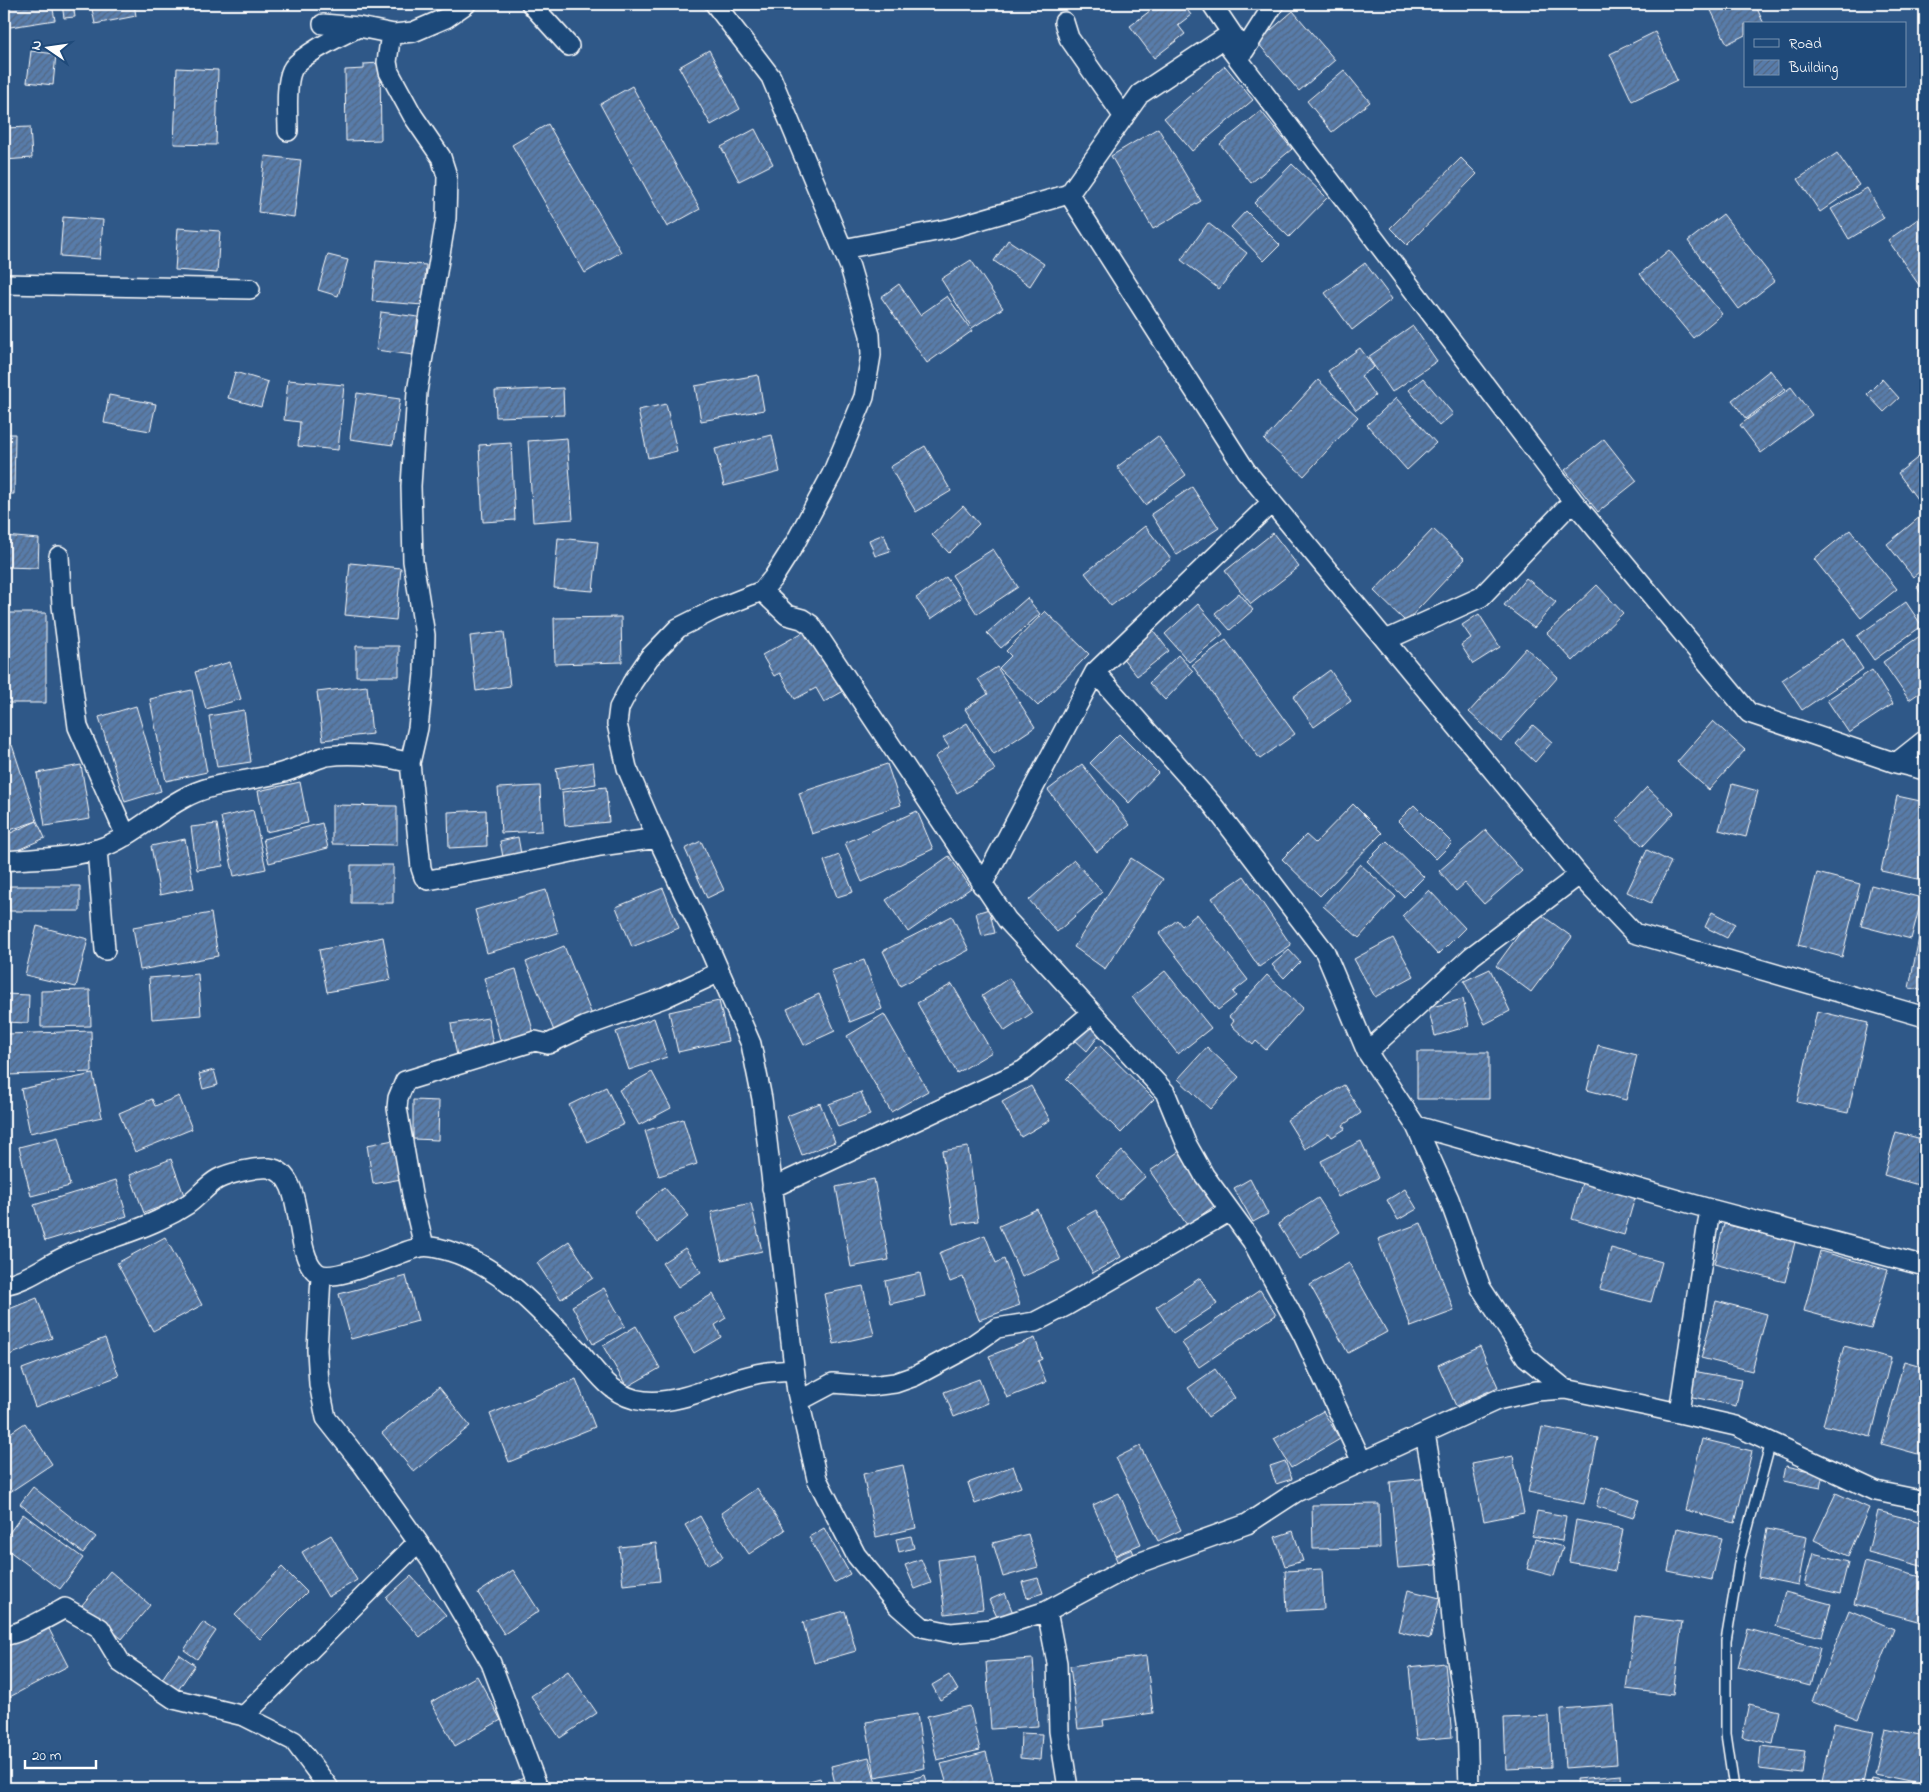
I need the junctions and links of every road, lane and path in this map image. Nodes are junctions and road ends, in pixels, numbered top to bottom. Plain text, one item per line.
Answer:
1 (466, 4) edge
2 (531, 4) edge
3 (715, 4) edge
4 (1212, 4) edge
5 (1274, 4) edge
6 (1064, 22) dead end
7 (323, 24) dead end
8 (359, 27) junction
9 (394, 34) junction
10 (1223, 40) junction
11 (569, 46) dead end
12 (1244, 50) junction
13 (1124, 116) junction
14 (288, 131) dead end
15 (1069, 194) junction
16 (843, 249) junction
17 (4, 284) edge
18 (250, 289) dead end
19 (1573, 501) junction
20 (1272, 502) junction
21 (59, 556) dead end
22 (762, 591) junction
23 (1386, 640) junction
24 (1095, 672) junction
25 (1925, 740) edge
26 (410, 763) junction
27 (1896, 763) junction
28 (1925, 770) edge
29 (126, 836) junction
30 (658, 838) junction
31 (97, 849) junction
32 (4, 861) edge
33 (1579, 875) junction
34 (982, 885) junction
35 (104, 950) dead end
36 (720, 972) junction
37 (1092, 1013) junction
38 (1925, 1017) edge
39 (1367, 1052) junction
40 (1416, 1126) junction
41 (772, 1188) junction
42 (1710, 1209) junction
43 (1230, 1211) junction
44 (424, 1246) junction
45 (1925, 1266) edge
46 (322, 1276) junction
47 (4, 1285) edge
48 (794, 1370) junction
49 (1565, 1389) junction
50 (799, 1401) junction
51 (1678, 1412) junction
52 (1425, 1432) junction
53 (1771, 1442) junction
54 (1362, 1462) junction
55 (1925, 1501) edge
56 (418, 1542) junction
57 (1047, 1611) junction
58 (4, 1635) edge
59 (244, 1716) junction
60 (329, 1788) edge
61 (538, 1788) edge
62 (1068, 1788) edge
63 (1469, 1788) edge
64 (1734, 1788) edge

1 - 9 street
2 - 11 street
3 - 16 street
4 - 12 street
5 - 12 street
6 - 13 street
7 - 8 street
8 - 9 street
8 - 14 street
9 - 26 street
10 - 12 street
10 - 13 street
10 - 19 street
13 - 15 street
15 - 16 street
15 - 20 street
16 - 22 street
17 - 18 street
19 - 23 street
19 - 27 street
20 - 23 street
20 - 24 street
21 - 29 street
22 - 30 street
22 - 34 street
23 - 33 street
24 - 34 street
24 - 39 street
25 - 27 street
26 - 29 street
26 - 30 street
27 - 28 street
29 - 31 street
30 - 36 street
31 - 32 street
31 - 35 street
33 - 38 street
33 - 39 street
34 - 37 street
36 - 41 street
36 - 44 street
37 - 41 street
37 - 43 street
39 - 40 street
40 - 42 street
40 - 49 street
41 - 48 street
42 - 45 street
42 - 51 street
43 - 50 street
43 - 54 street
44 - 46 street
44 - 48 street
46 - 47 street
46 - 56 street
48 - 50 street
49 - 51 street
49 - 52 street
50 - 57 street
51 - 53 street
52 - 54 street
52 - 63 street
53 - 55 street
53 - 64 lane
54 - 57 street
56 - 59 street
56 - 61 street
57 - 62 street
58 - 59 street
59 - 60 street

